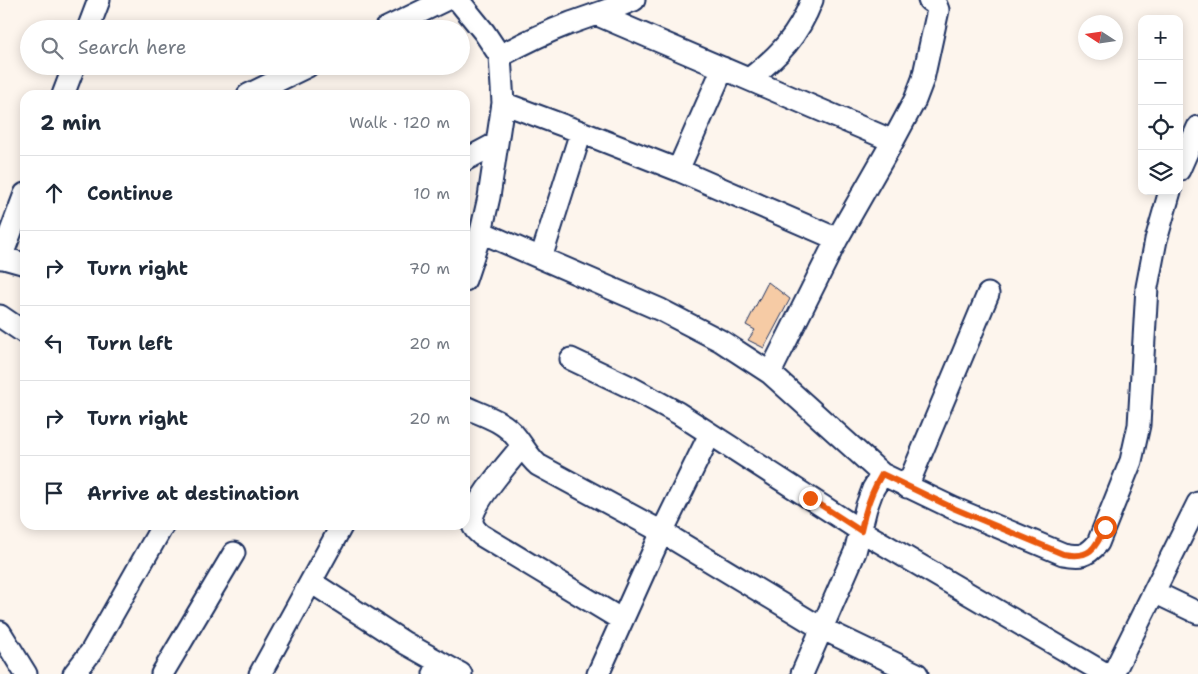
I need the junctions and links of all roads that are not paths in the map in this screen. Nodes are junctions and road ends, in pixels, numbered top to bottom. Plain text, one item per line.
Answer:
1 (99, 0) edge
2 (444, 0) edge
3 (458, 0) edge
4 (634, 0) edge
5 (812, 0) edge
6 (929, 0) edge
7 (598, 14) junction
8 (91, 20) edge
9 (403, 20) edge
10 (500, 56) junction
11 (723, 68) junction
12 (71, 75) edge
13 (289, 75) edge
14 (749, 79) junction
15 (65, 90) edge
16 (258, 90) edge
17 (503, 103) junction
18 (1198, 127) edge
19 (581, 132) junction
20 (893, 141) junction
21 (497, 143) junction
22 (470, 157) edge
23 (1183, 161) edge
24 (678, 170) junction
25 (1169, 195) edge
26 (20, 208) edge
27 (481, 232) junction
28 (837, 239) junction
29 (0, 258) edge
30 (540, 258) junction
31 (20, 263) edge
32 (470, 265) edge
33 (988, 294) dead end
34 (0, 316) edge
35 (20, 330) edge
36 (571, 359) dead end
37 (770, 373) junction
38 (470, 410) edge
39 (710, 434) junction
40 (522, 446) junction
41 (882, 474) junction
42 (907, 487) junction
43 (1198, 503) edge
44 (160, 530) edge
45 (339, 530) edge
46 (861, 531) junction
47 (662, 532) junction
48 (234, 553) dead end
49 (312, 582) junction
50 (1154, 592) junction
51 (1198, 613) edge
52 (622, 620) junction
53 (821, 628) junction
54 (0, 632) edge
55 (436, 668) edge
56 (26, 674) edge
57 (74, 674) edge
58 (162, 674) edge
59 (260, 674) edge
60 (461, 674) edge
61 (598, 674) edge
62 (802, 674) edge
63 (917, 674) edge
64 (1106, 674) edge
65 (1113, 674) edge

1 - 8 street
2 - 9 street
3 - 10 street
4 - 7 street
5 - 14 street
6 - 20 street
7 - 10 street
7 - 11 street
10 - 17 street
11 - 14 street
11 - 24 street
12 - 15 street
13 - 16 street
14 - 20 street
17 - 19 street
17 - 21 street
18 - 23 street
19 - 24 street
19 - 30 street
20 - 28 street
21 - 22 street
21 - 27 street
24 - 28 street
25 - 42 street
26 - 29 street
27 - 30 street
27 - 32 street
28 - 37 street
29 - 31 street
30 - 37 street
33 - 42 street
34 - 35 street
36 - 39 street
37 - 41 street
38 - 40 street
39 - 46 street
39 - 47 street
40 - 47 street
40 - 52 street
41 - 42 street
41 - 46 street
43 - 50 street
44 - 57 street
45 - 49 street
46 - 53 street
46 - 64 street
47 - 52 street
47 - 53 street
48 - 58 street
49 - 55 street
49 - 59 street
50 - 51 street
50 - 65 street
52 - 61 street
53 - 62 street
53 - 63 street
54 - 56 street
55 - 60 street

